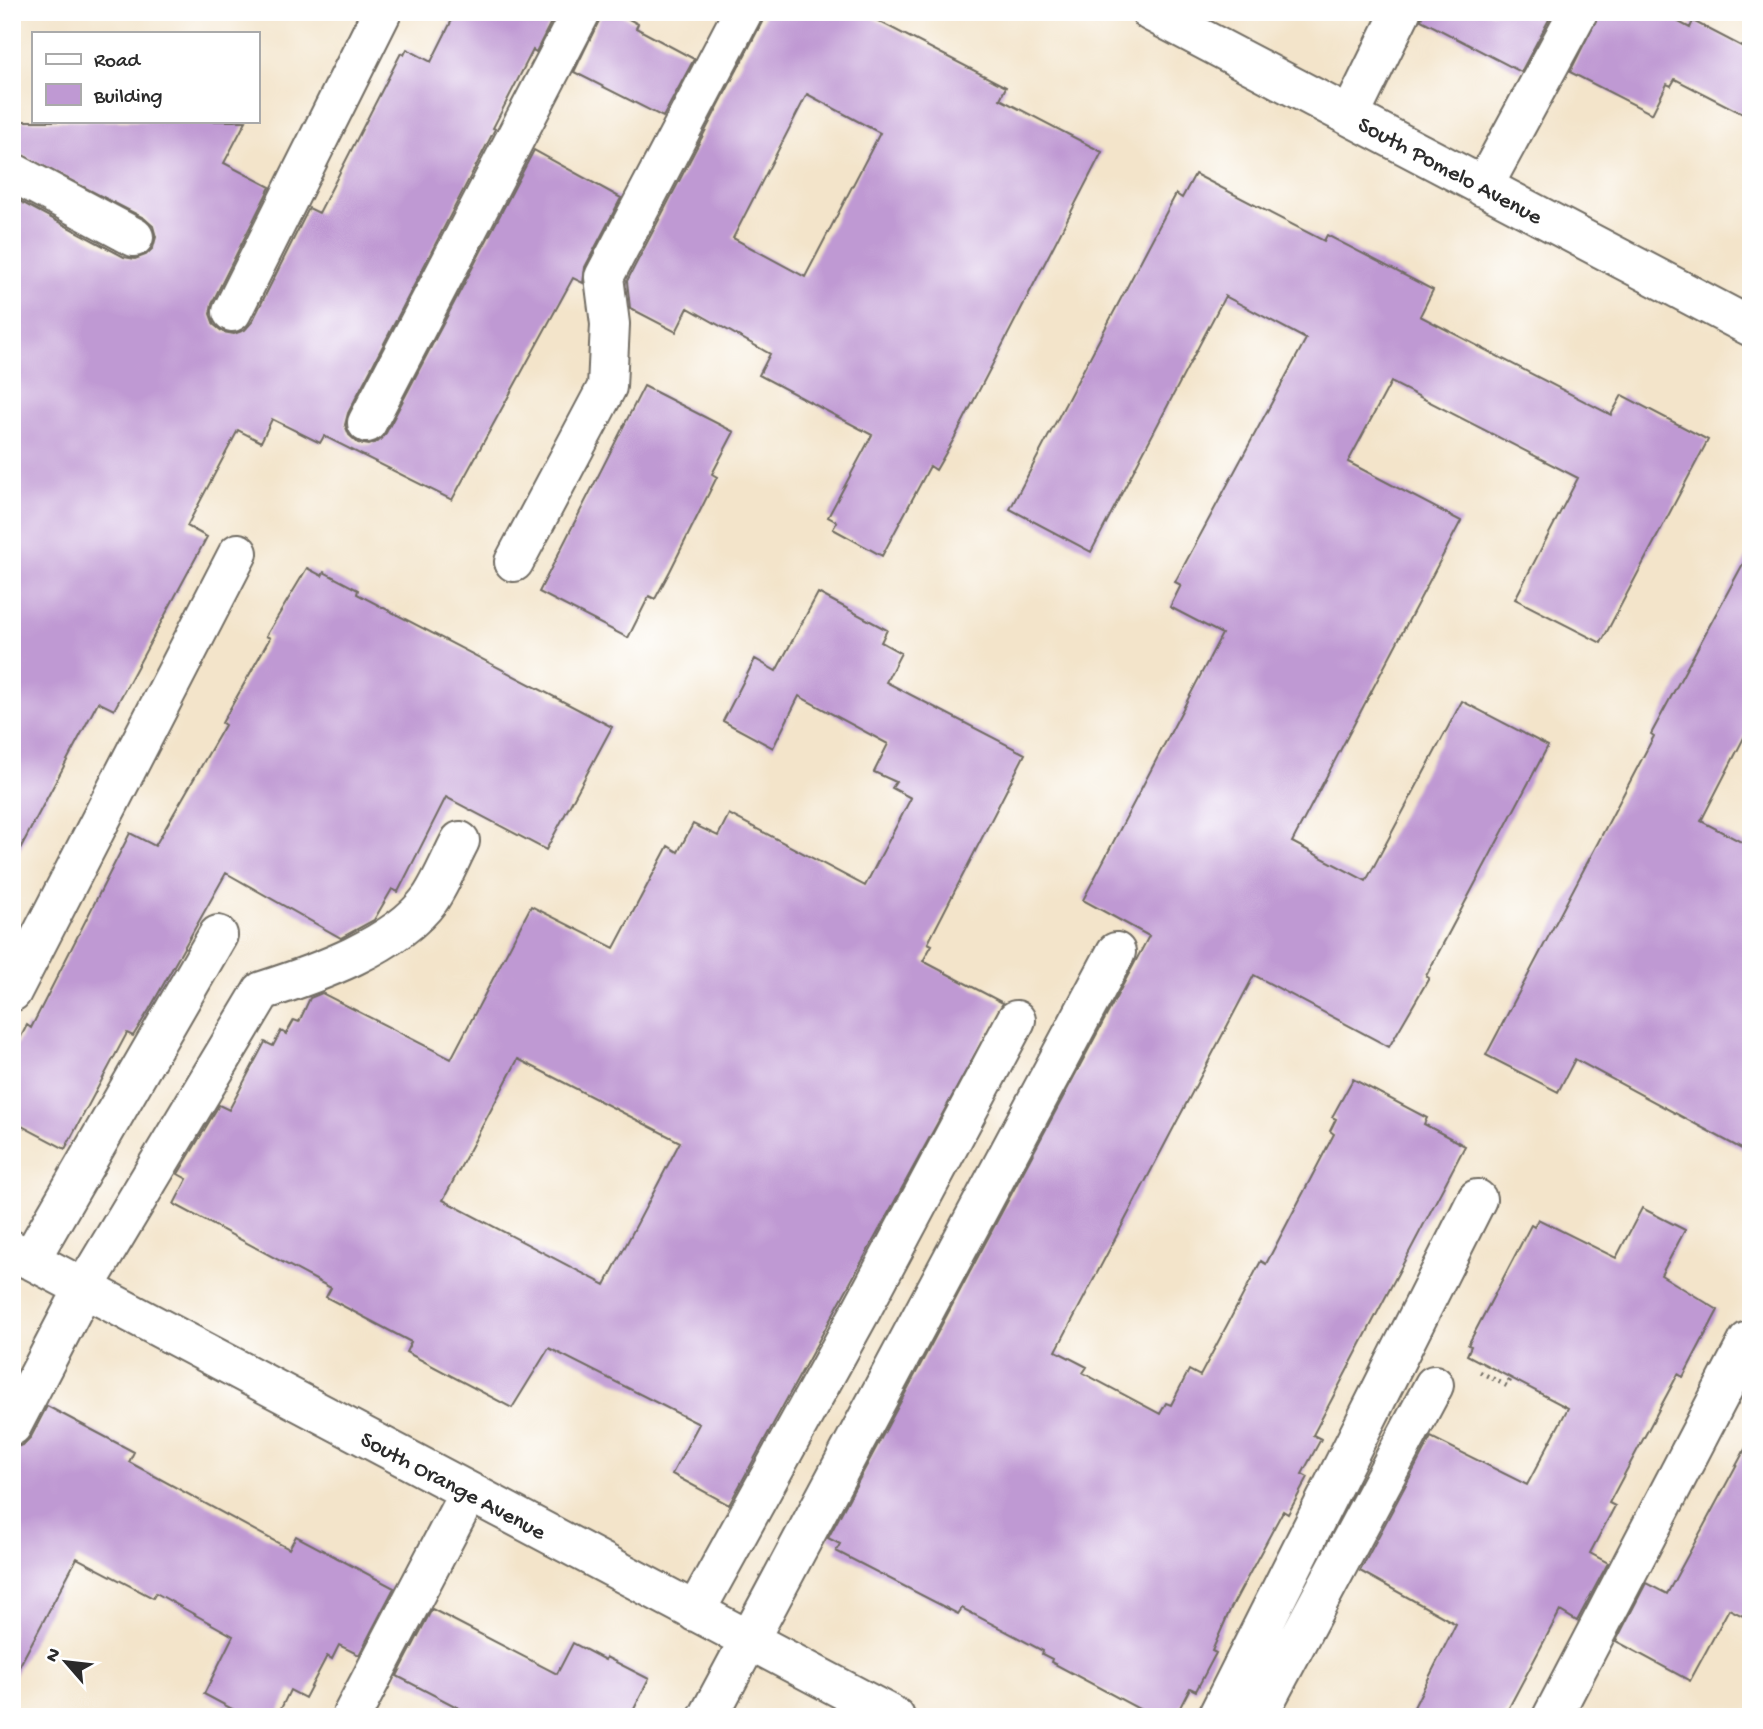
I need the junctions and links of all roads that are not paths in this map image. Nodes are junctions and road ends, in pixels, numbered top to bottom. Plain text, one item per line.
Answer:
1 (382, 12) edge
2 (581, 12) edge
3 (743, 12) edge
4 (1151, 12) edge
5 (1401, 12) edge
6 (1578, 12) edge
7 (1350, 116) junction
8 (12, 172) edge
9 (1483, 187) junction
10 (134, 237) dead end
11 (232, 312) dead end
12 (1751, 327) edge
13 (367, 422) dead end
14 (238, 552) dead end
15 (514, 562) dead end
16 (460, 841) dead end
17 (218, 935) dead end
18 (1116, 952) dead end
19 (12, 992) edge
20 (1016, 1020) dead end
21 (1478, 1199) dead end
22 (21, 1255) edge
23 (84, 1288) junction
24 (1748, 1341) dead end
25 (1434, 1385) dead end
26 (12, 1426) edge
27 (469, 1492) junction
28 (695, 1612) junction
29 (749, 1639) junction
30 (351, 1717) edge
31 (708, 1717) edge
32 (895, 1717) edge
33 (1217, 1717) edge
34 (1257, 1717) edge
35 (1552, 1717) edge

1 - 11 street
2 - 13 street
3 - 15 street
4 - 7 street, South Pomelo Avenue
5 - 7 street
6 - 9 street
7 - 9 street, South Pomelo Avenue
8 - 10 street
9 - 12 street, South Pomelo Avenue
14 - 19 street
16 - 23 street
17 - 22 street
18 - 29 street
20 - 28 street
21 - 33 street
22 - 23 street, South Orange Avenue
23 - 26 street
23 - 27 street, South Orange Avenue
24 - 35 street
25 - 34 street
27 - 28 street, South Orange Avenue
27 - 30 street
28 - 29 street, South Orange Avenue
29 - 31 street
29 - 32 street, South Orange Avenue

